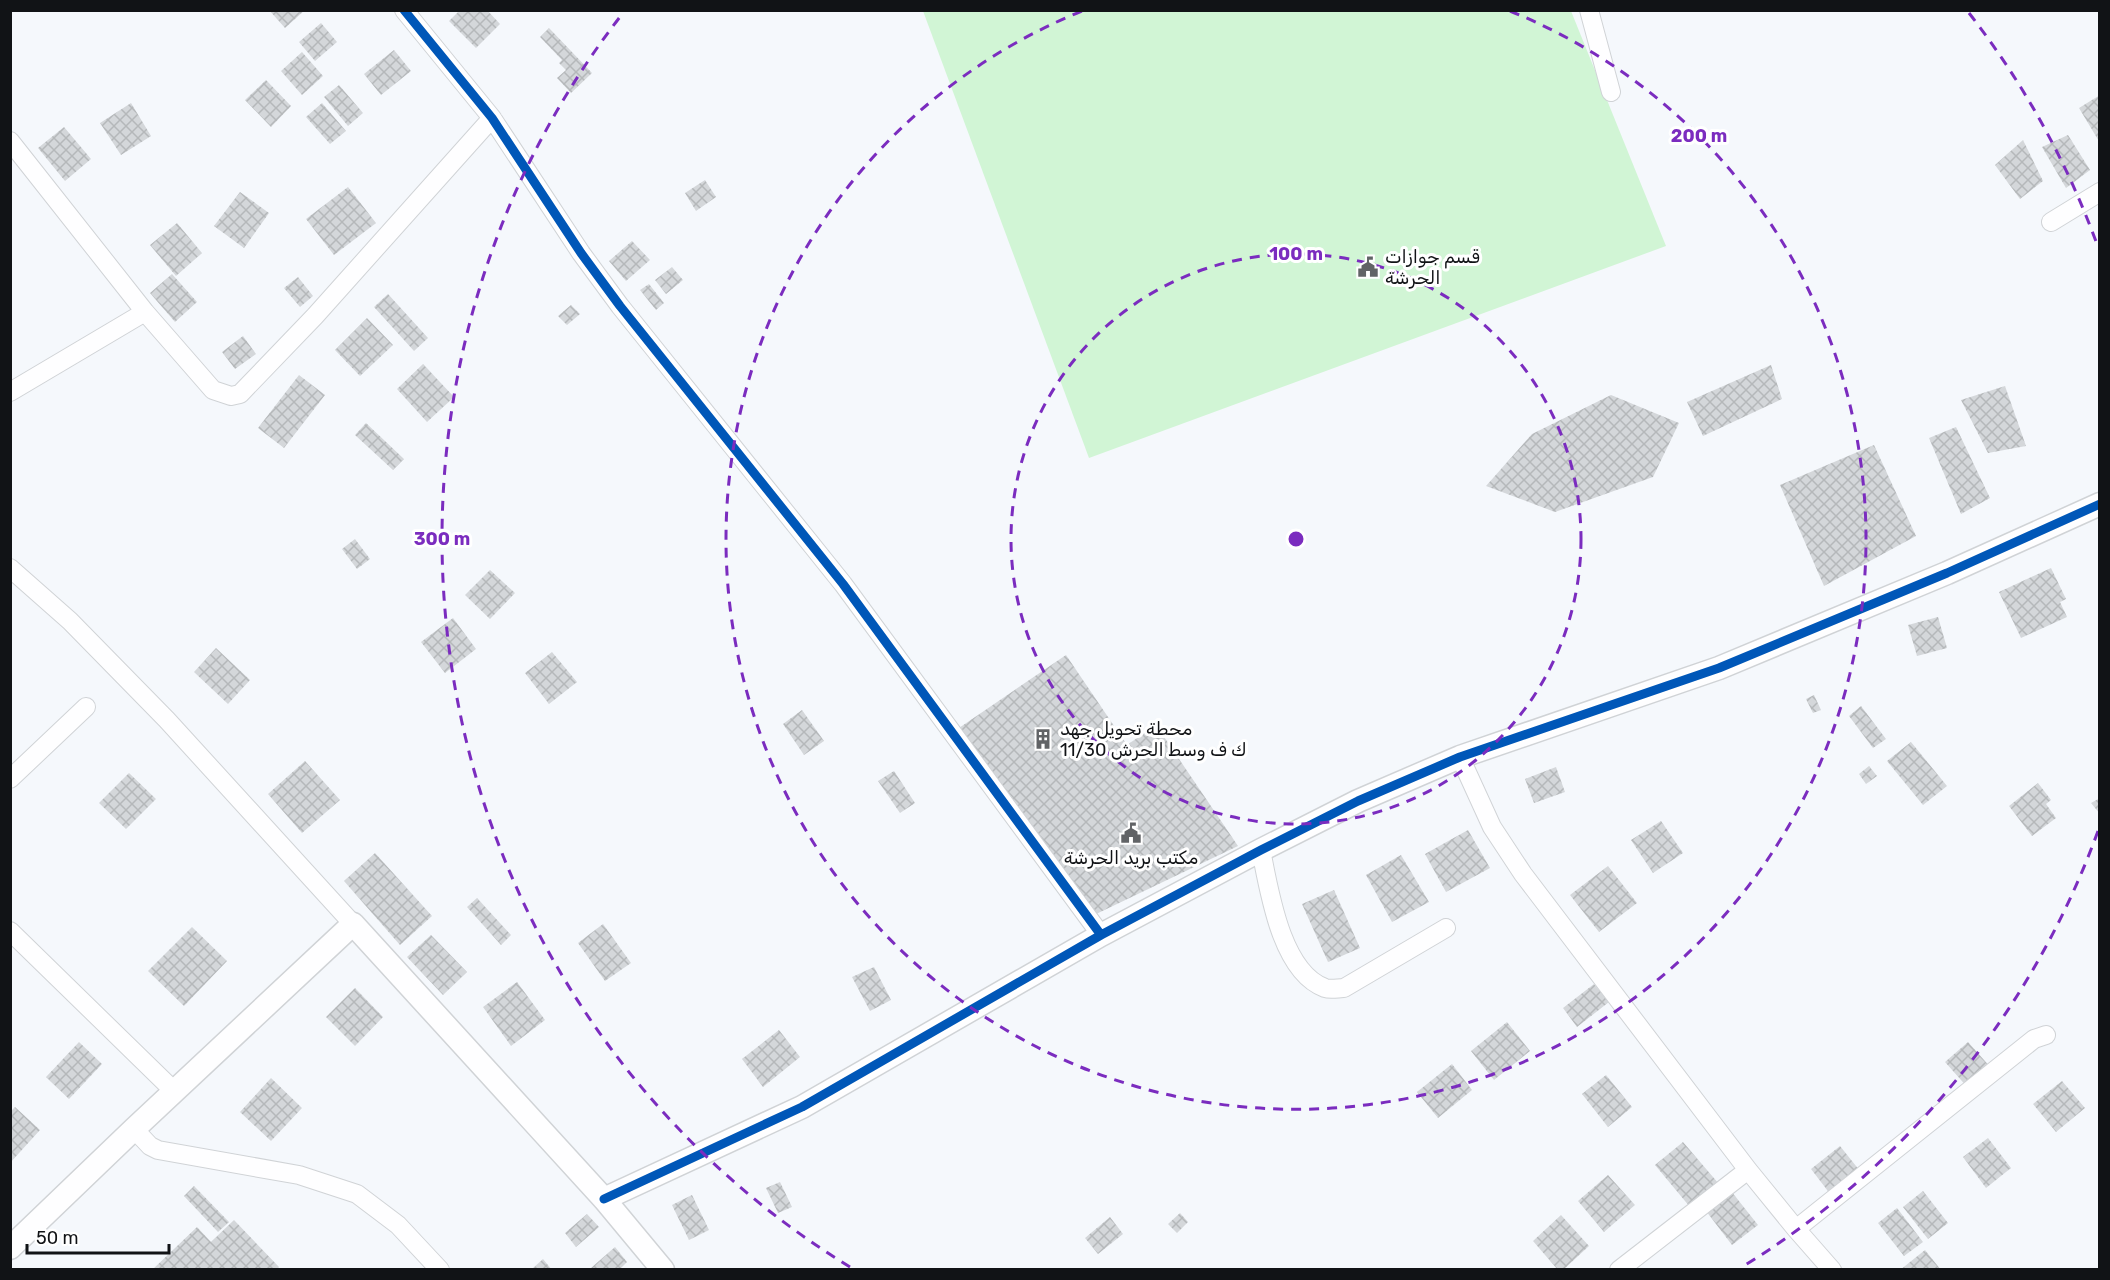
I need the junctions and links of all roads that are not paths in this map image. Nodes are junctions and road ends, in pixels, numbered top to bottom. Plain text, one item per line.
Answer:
1 (404, 10) edge
2 (1589, 10) edge
3 (1611, 92) dead end
4 (492, 118) junction
5 (10, 141) edge
6 (2100, 192) edge
7 (2051, 222) dead end
8 (145, 312) junction
9 (10, 392) edge
10 (2100, 504) edge
11 (10, 568) edge
12 (86, 707) dead end
13 (1460, 757) junction
14 (10, 779) edge
15 (1261, 850) junction
16 (353, 924) junction
17 (1446, 928) dead end
18 (10, 931) edge
19 (1101, 935) junction
20 (2046, 1035) dead end
21 (174, 1091) junction
22 (134, 1129) junction
23 (1748, 1170) junction
24 (604, 1199) junction
25 (1796, 1229) junction
26 (10, 1248) edge
27 (441, 1269) edge
28 (663, 1269) edge
29 (1619, 1269) edge
30 (1832, 1269) edge

1 - 4 street
2 - 3 street
4 - 8 street
4 - 19 street
5 - 8 street
6 - 7 street
8 - 9 street
10 - 13 street
11 - 16 street
12 - 14 street
13 - 15 street
13 - 23 street
15 - 17 street
15 - 19 street
16 - 21 street
16 - 24 street
18 - 21 street
19 - 24 street
20 - 25 street
21 - 22 street
22 - 26 street
22 - 27 street
23 - 25 street
23 - 29 street
24 - 28 street
25 - 30 street

